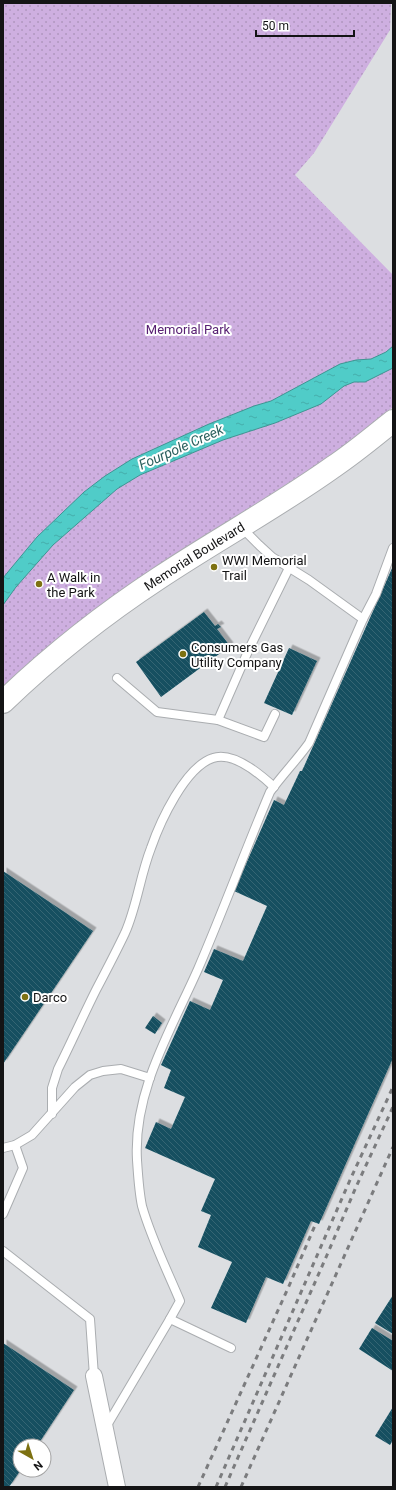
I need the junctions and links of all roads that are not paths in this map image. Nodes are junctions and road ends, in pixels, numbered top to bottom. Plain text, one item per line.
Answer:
1 (393, 421) edge
2 (241, 527) junction
3 (393, 548) edge
4 (289, 568) junction
5 (363, 619) junction
6 (117, 678) dead end
7 (3, 702) edge
8 (275, 714) dead end
9 (218, 720) junction
10 (274, 787) junction
11 (150, 1078) junction
12 (52, 1114) junction
13 (15, 1145) junction
14 (3, 1148) edge
15 (3, 1214) edge
16 (3, 1251) edge
17 (170, 1319) junction
18 (231, 1348) dead end
19 (94, 1376) joint
20 (105, 1428) junction
21 (117, 1487) edge

1 - 2 street, Memorial Boulevard
2 - 4 lane
2 - 7 street, Memorial Boulevard
3 - 5 lane
4 - 5 lane
4 - 9 lane
5 - 10 lane
6 - 9 lane
8 - 9 lane
10 - 11 lane
10 - 12 lane
11 - 12 lane
11 - 17 lane
12 - 13 lane
13 - 14 lane
13 - 15 lane
16 - 19 lane
17 - 18 lane
17 - 20 lane
19 - 20 street
20 - 21 street

